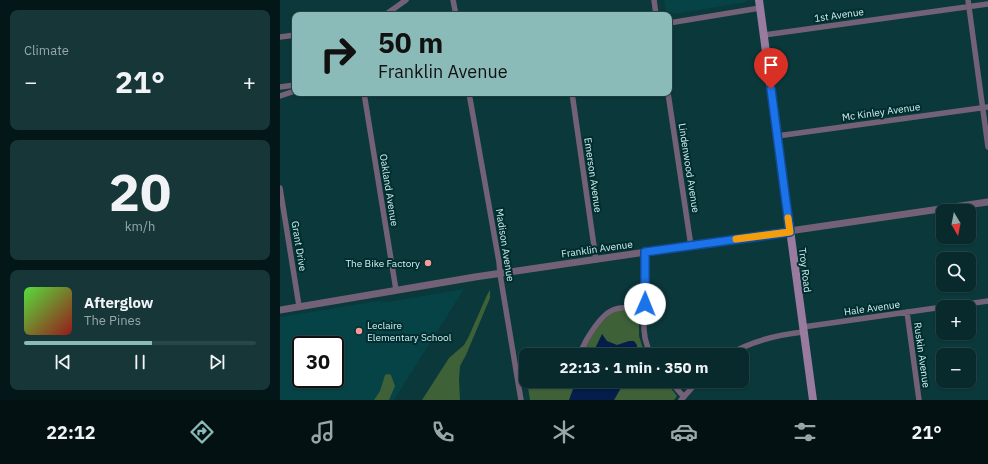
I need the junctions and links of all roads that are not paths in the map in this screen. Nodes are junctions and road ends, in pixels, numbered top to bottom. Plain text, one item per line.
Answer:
1 (406, 0) edge
2 (453, 0) edge
3 (654, 0) edge
4 (968, 0) edge
5 (760, 4) edge
6 (988, 4) edge
7 (969, 7) junction
8 (389, 12) edge
9 (455, 12) edge
10 (656, 12) edge
11 (672, 22) edge
12 (292, 35) edge
13 (764, 35) junction
14 (280, 37) edge
15 (292, 85) edge
16 (280, 87) edge
17 (292, 91) edge
18 (280, 96) edge
19 (364, 96) edge
20 (470, 96) edge
21 (572, 96) edge
22 (668, 96) edge
23 (985, 107) edge
24 (777, 136) junction
25 (988, 147) edge
26 (280, 188) edge
27 (988, 202) edge
28 (790, 232) junction
29 (692, 246) junction
30 (645, 252) junction
31 (596, 260) junction
32 (500, 274) junction
33 (396, 290) junction
34 (988, 301) edge
35 (976, 303) edge
36 (299, 306) junction
37 (936, 308) edge
38 (280, 310) edge
39 (907, 312) junction
40 (644, 313) junction
41 (803, 330) junction
42 (582, 348) edge
43 (648, 348) edge
44 (741, 348) edge
45 (516, 367) junction
46 (519, 367) edge
47 (675, 388) edge
48 (691, 388) edge
49 (682, 398) edge
50 (521, 400) edge
51 (813, 400) edge
52 (919, 400) edge

1 - 8 street
2 - 9 street
3 - 10 street
4 - 7 street
5 - 11 street
5 - 13 main road, Troy Road
6 - 7 street, 1st Avenue
7 - 13 street, 1st Avenue
7 - 23 street
12 - 14 street
13 - 24 main road, Troy Road
15 - 16 street
17 - 18 street
19 - 33 street, Oakland Avenue
20 - 32 street, Madison Avenue
21 - 31 street, Emerson Avenue
22 - 29 street, Lindenwood Avenue
23 - 24 street, Mc Kinley Avenue
23 - 25 street
24 - 28 main road, Troy Road
26 - 36 street, Grant Drive
27 - 28 street, Franklin Avenue
28 - 29 street, Franklin Avenue
28 - 41 main road, Troy Road
29 - 30 street, Franklin Avenue
30 - 31 street, Franklin Avenue
30 - 40 street
31 - 32 street, Franklin Avenue
32 - 33 street, Franklin Avenue
32 - 45 street, Madison Avenue
33 - 36 street, Franklin Avenue
34 - 35 street, Hale Avenue
36 - 38 street, Franklin Avenue
37 - 39 street, Hale Avenue
39 - 41 street, Hale Avenue
39 - 52 street, Ruskin Avenue
40 - 42 street
40 - 43 street
41 - 44 street, Hale Avenue
41 - 51 main road, Troy Road
45 - 46 street
45 - 50 street, Madison Avenue
47 - 49 street
48 - 49 street

